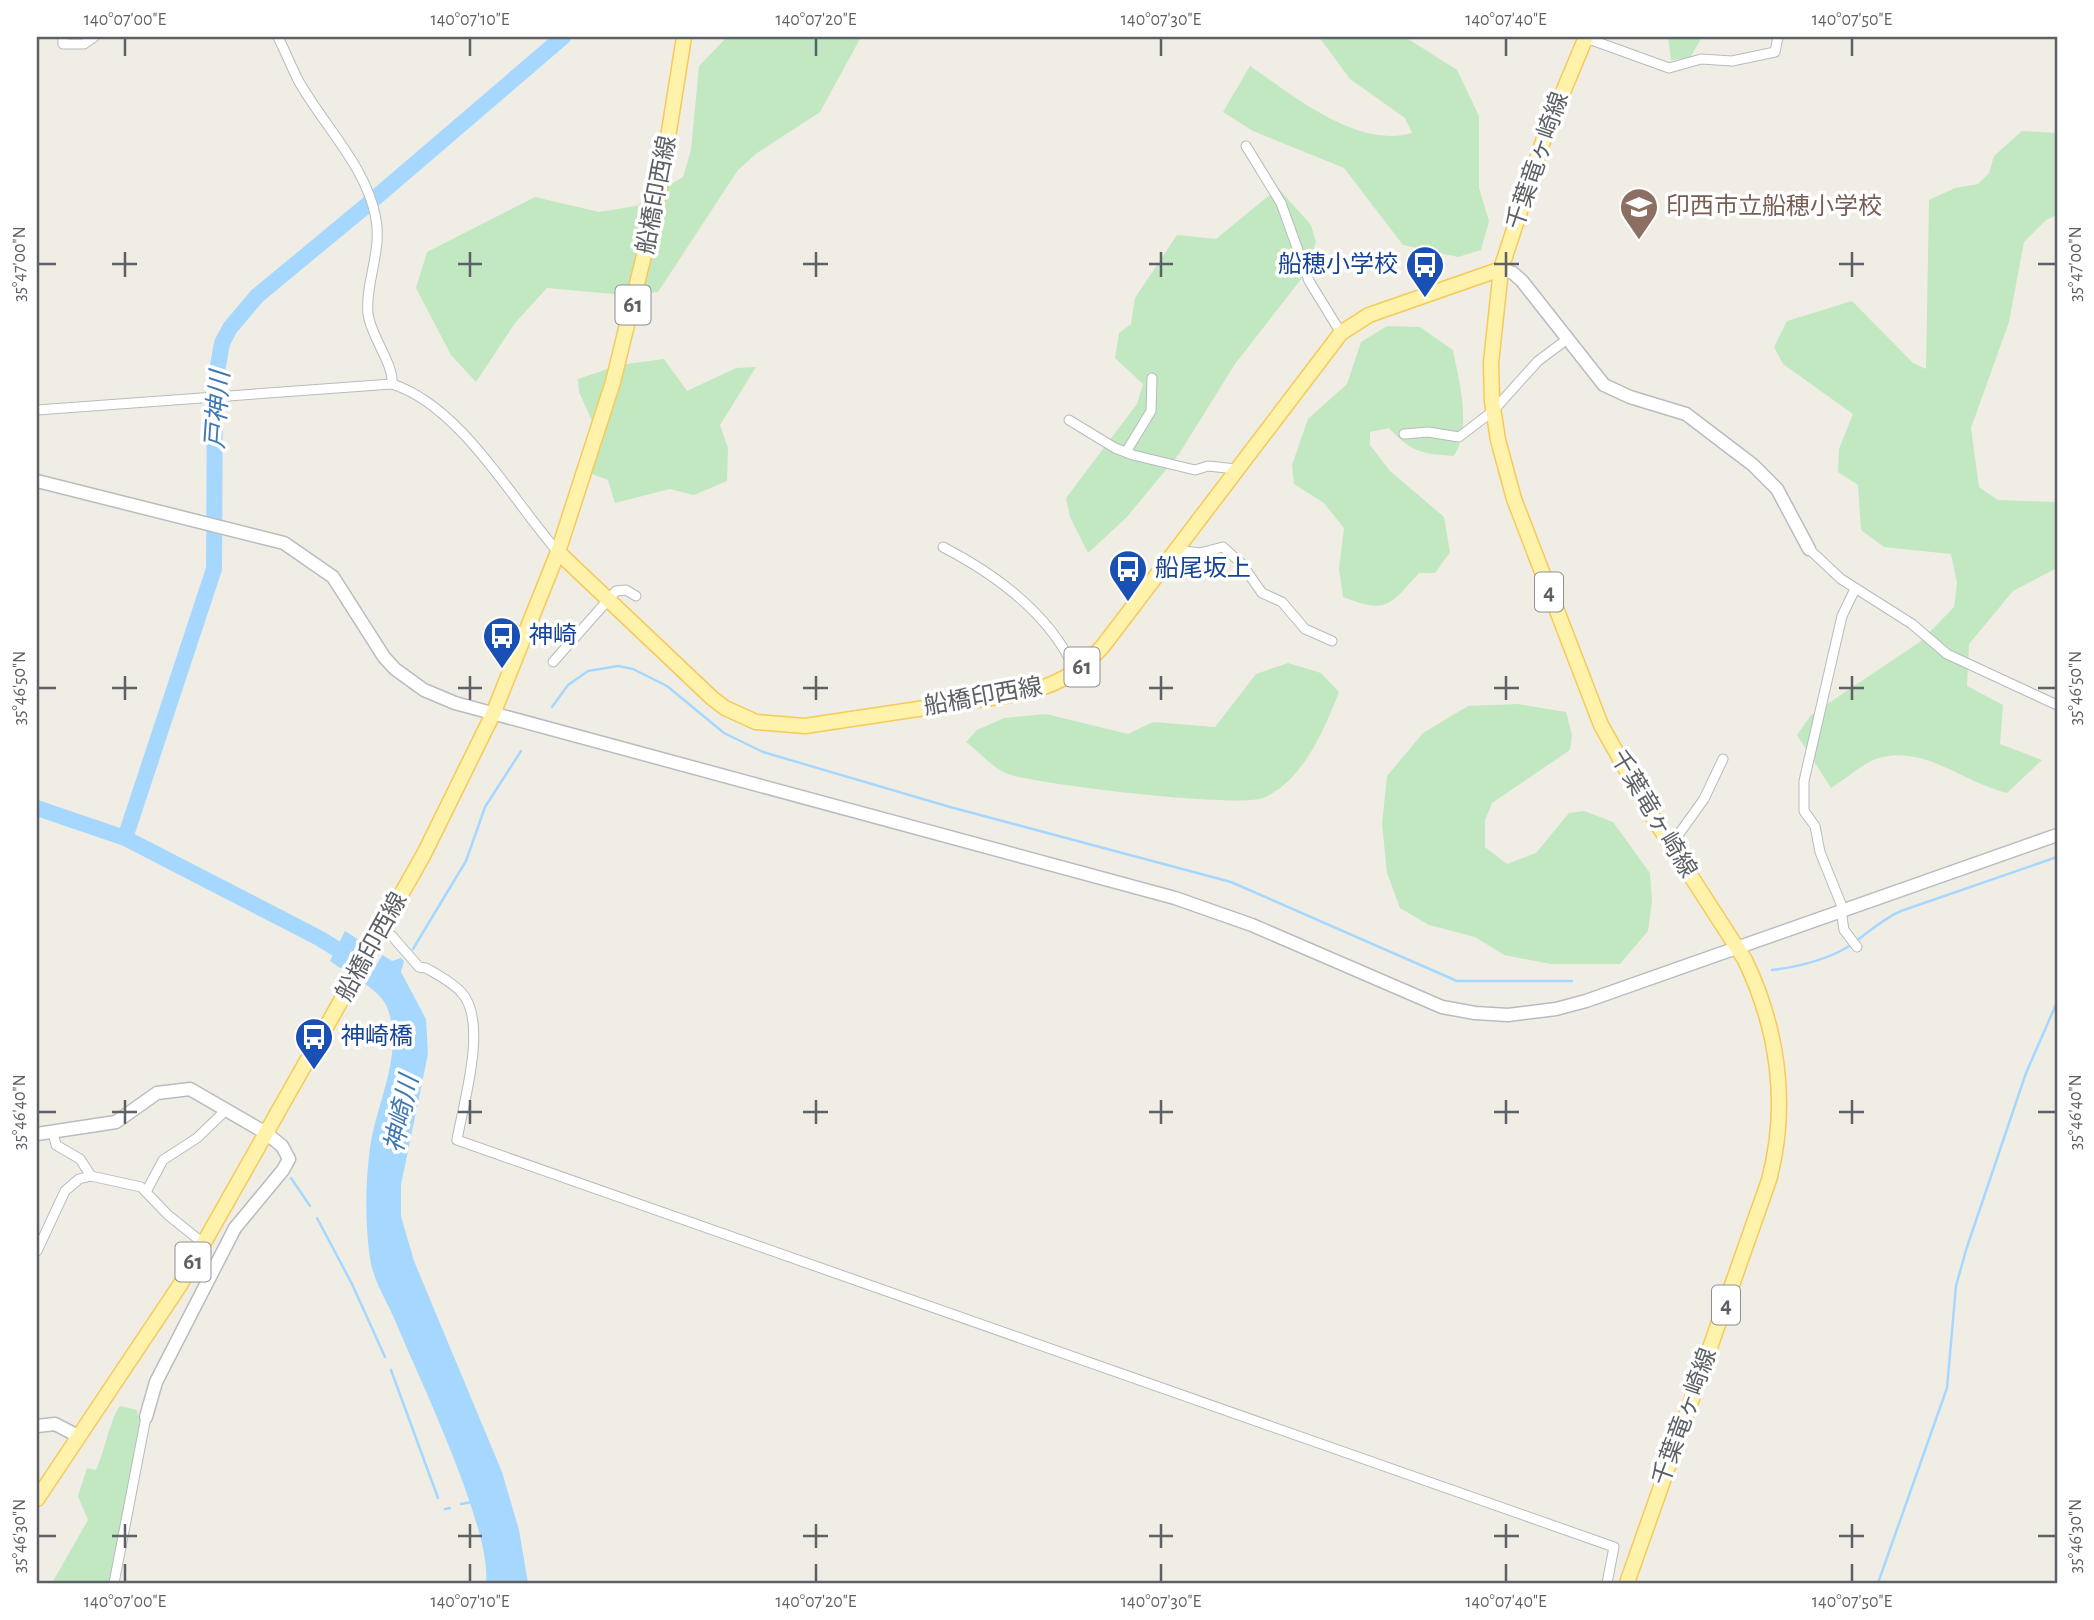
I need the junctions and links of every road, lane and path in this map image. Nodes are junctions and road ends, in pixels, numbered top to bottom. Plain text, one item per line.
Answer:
1 (62, 37) edge
2 (94, 37) edge
3 (278, 37) edge
4 (1586, 37) edge
5 (1779, 37) edge
6 (683, 44) edge
7 (1246, 146) dead end
8 (1500, 269) junction
9 (1341, 333) junction
10 (1566, 340) junction
11 (1152, 378) dead end
12 (392, 384) junction
13 (37, 410) edge
14 (1493, 411) junction
15 (1069, 420) dead end
16 (1404, 434) dead end
17 (1126, 452) junction
18 (1236, 470) junction
19 (37, 481) edge
20 (943, 547) dead end
21 (1809, 549) joint
22 (1176, 550) junction
23 (558, 552) junction
24 (1854, 589) junction
25 (636, 596) dead end
26 (609, 597) junction
27 (1332, 640) dead end
28 (552, 662) dead end
29 (1076, 672) junction
30 (2056, 702) edge
31 (493, 714) junction
32 (1723, 759) dead end
33 (2057, 835) edge
34 (1671, 845) junction
35 (1842, 910) junction
36 (381, 932) junction
37 (1737, 946) junction
38 (1857, 947) dead end
39 (226, 1110) junction
40 (53, 1133) junction
41 (265, 1133) junction
42 (37, 1134) edge
43 (91, 1176) junction
44 (146, 1192) junction
45 (203, 1243) junction
46 (37, 1251) edge
47 (146, 1417) joint
48 (37, 1426) edge
49 (78, 1436) junction
50 (37, 1499) edge
51 (114, 1583) edge
52 (1607, 1583) edge
53 (1627, 1583) edge

1 - 2 street
3 - 12 street
4 - 5 street
4 - 8 main road, 千葉竜ヶ崎線 / 4
6 - 23 main road, 船橋印西線 / 61
7 - 9 street
8 - 9 main road, 船橋印西線 / 61
8 - 10 street
8 - 14 main road, 千葉竜ヶ崎線 / 4
9 - 18 main road, 船橋印西線 / 61
10 - 14 street
10 - 21 street
11 - 17 street
12 - 13 street
12 - 23 street
14 - 16 street
14 - 34 main road, 千葉竜ヶ崎線 / 4
15 - 17 street
17 - 18 street
18 - 22 main road, 船橋印西線 / 61
19 - 31 street
20 - 29 street
21 - 24 street
22 - 27 street
22 - 29 main road, 船橋印西線 / 61
23 - 26 main road, 船橋印西線 / 61
23 - 31 main road, 船橋印西線 / 61
24 - 30 street
24 - 35 street
25 - 26 street
26 - 28 street
26 - 29 main road, 船橋印西線 / 61
31 - 36 main road, 船橋印西線 / 61
31 - 37 street
32 - 34 street
33 - 35 street
34 - 37 main road, 千葉竜ヶ崎線 / 4
35 - 37 street
35 - 38 street
36 - 41 main road, 船橋印西線 / 61
36 - 52 street
37 - 53 main road, 千葉竜ヶ崎線 / 4
39 - 40 street
39 - 41 street
39 - 44 street
40 - 42 street
40 - 43 street
41 - 45 main road, 船橋印西線 / 61
41 - 47 street
43 - 44 street
43 - 46 street
44 - 45 street
45 - 49 main road, 船橋印西線 / 61
47 - 51 street
48 - 49 street
49 - 50 main road, 船橋印西線 / 61

